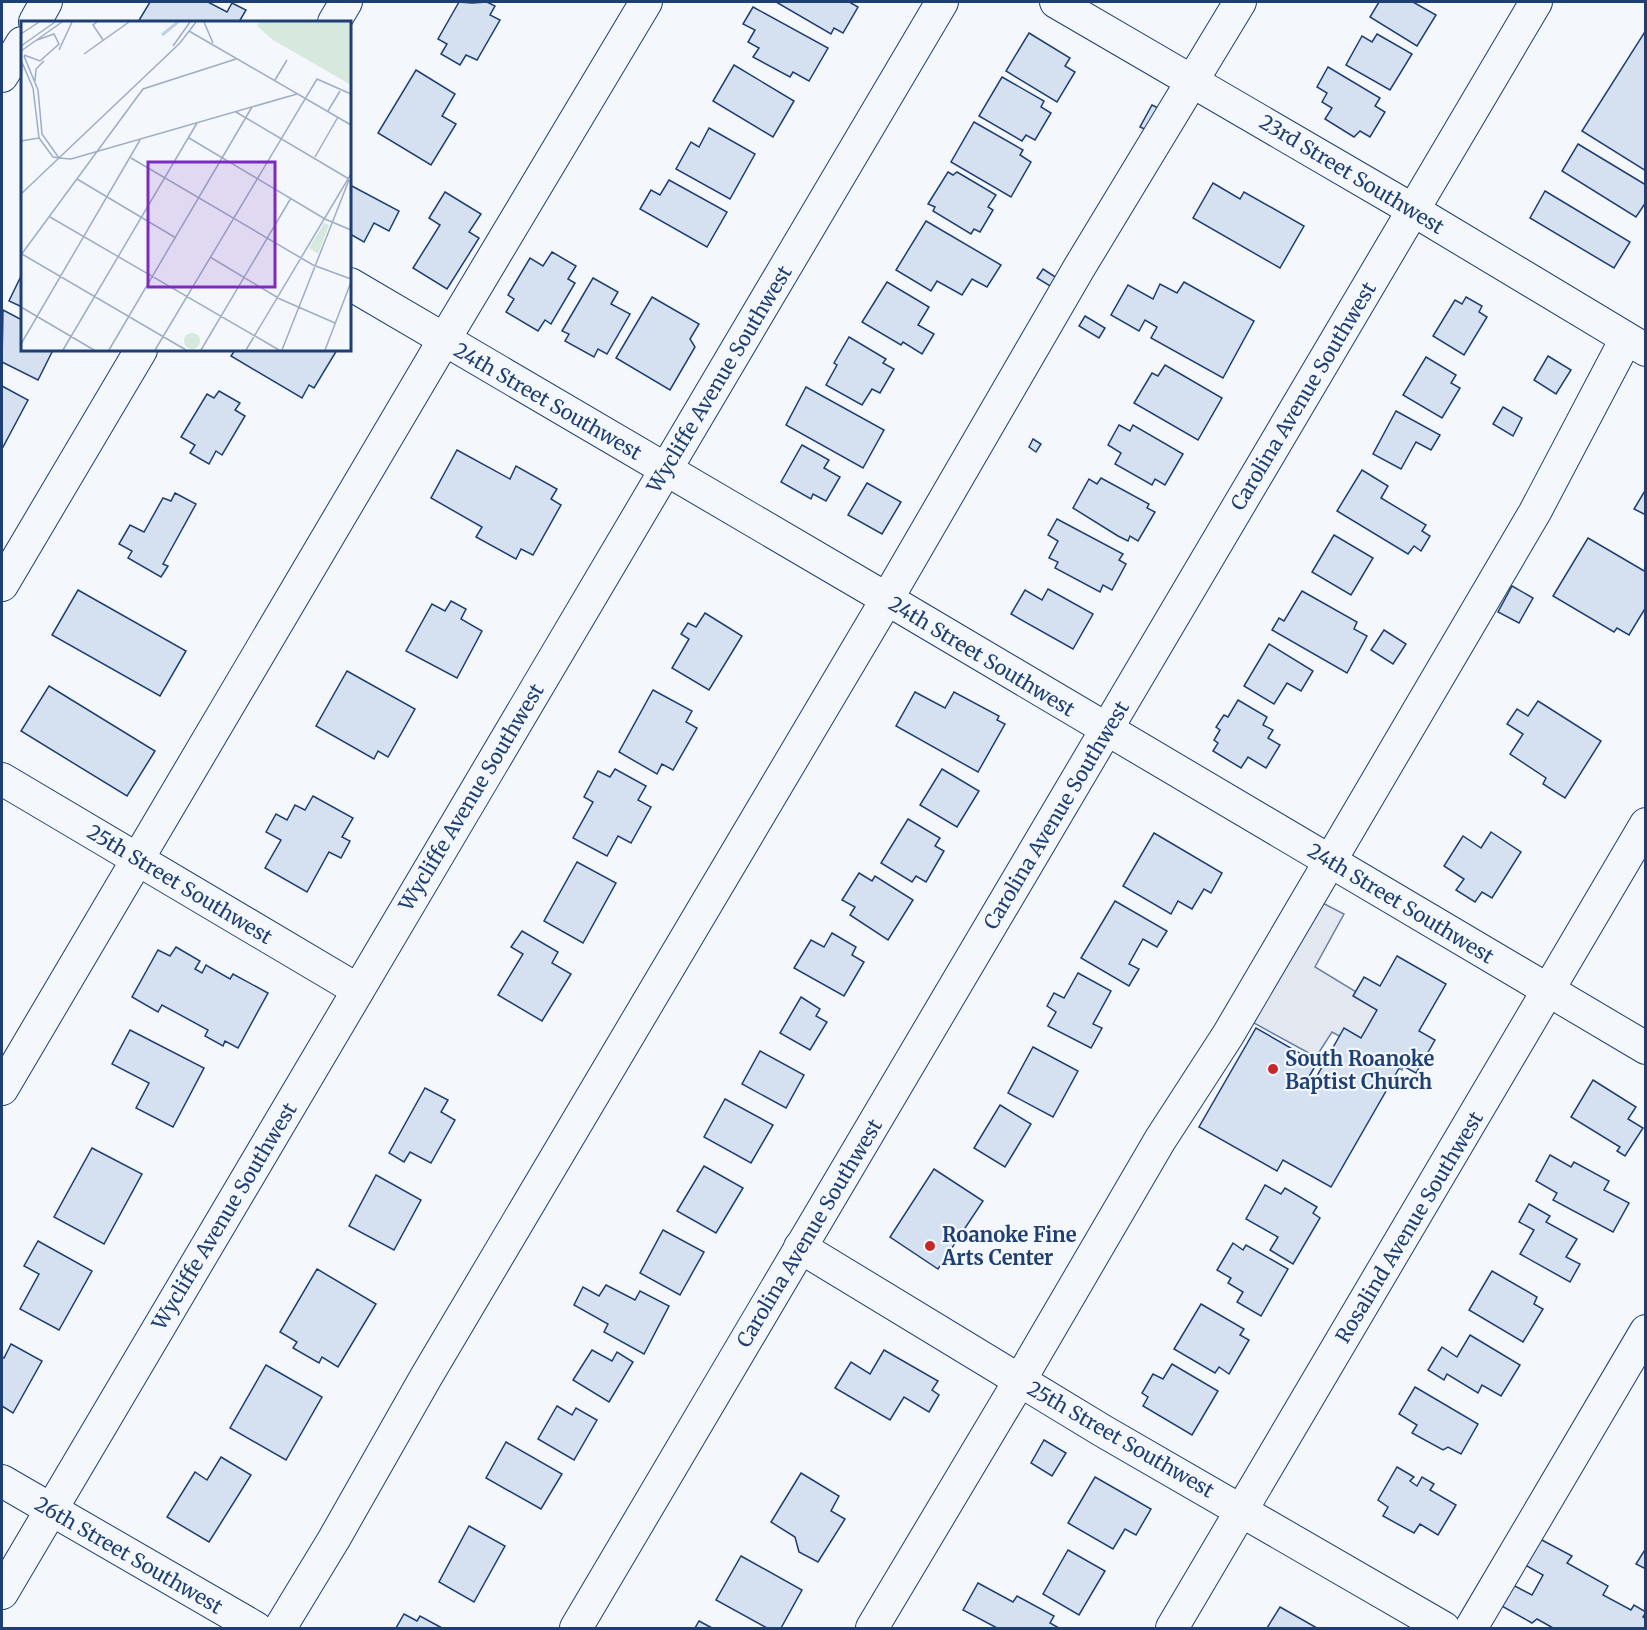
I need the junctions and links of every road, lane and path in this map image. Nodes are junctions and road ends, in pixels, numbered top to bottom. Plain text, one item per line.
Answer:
1 (46, 2) edge
2 (346, 2) edge
3 (646, 2) edge
4 (942, 2) edge
5 (1056, 2) edge
6 (1240, 2) edge
7 (1536, 2) edge
8 (35, 21) edge
9 (335, 21) edge
10 (21, 45) edge
11 (2, 77) edge
12 (1193, 80) junction
13 (21, 89) edge
14 (1413, 210) junction
15 (351, 285) edge
16 (444, 340) junction
17 (1636, 345) edge
18 (140, 351) edge
19 (665, 469) junction
20 (2, 585) edge
21 (887, 599) junction
22 (1106, 730) junction
23 (2, 779) edge
24 (1646, 824) edge
25 (137, 860) junction
26 (1330, 861) junction
27 (358, 990) junction
28 (1548, 991) junction
29 (1646, 1048) edge
30 (2, 1089) edge
31 (800, 1247) junction
32 (1646, 1331) edge
33 (1020, 1380) junction
34 (2, 1481) edge
35 (51, 1509) junction
36 (1242, 1510) junction
37 (2, 1593) edge
38 (256, 1629) edge
39 (280, 1629) edge
40 (576, 1629) edge
41 (872, 1629) edge
42 (1172, 1629) edge
43 (1444, 1629) edge
44 (1471, 1629) edge

1 - 8 street
2 - 9 street
3 - 16 street
4 - 19 street, Wycliffe Avenue Southwest
5 - 12 street, 23rd Street Southwest
6 - 12 street
7 - 14 street, Carolina Avenue Southwest
10 - 11 street
11 - 13 street
12 - 14 street, 23rd Street Southwest
12 - 21 street
14 - 17 street, 23rd Street Southwest
14 - 22 street, Carolina Avenue Southwest
15 - 16 street, 24th Street Southwest
16 - 19 street, 24th Street Southwest
16 - 25 street
17 - 26 street
18 - 20 street
19 - 21 street, 24th Street Southwest
19 - 27 street, Wycliffe Avenue Southwest
21 - 22 street, 24th Street Southwest
21 - 39 street
22 - 26 street, 24th Street Southwest
22 - 31 street, Carolina Avenue Southwest
23 - 25 street, 25th Street Southwest
24 - 28 street, Rosalind Avenue Southwest
25 - 27 street, 25th Street Southwest
25 - 30 street
26 - 28 street, 24th Street Southwest
26 - 33 street
27 - 35 street, Wycliffe Avenue Southwest
28 - 29 street, 24th Street Southwest
28 - 36 street, Rosalind Avenue Southwest
31 - 33 street, 25th Street Southwest
31 - 40 street, Carolina Avenue Southwest
32 - 44 street
33 - 36 street, 25th Street Southwest
33 - 41 street
34 - 35 street, 26th Street Southwest
35 - 37 street, Wycliffe Avenue Southwest
35 - 38 street, 26th Street Southwest
36 - 42 street, Rosalind Avenue Southwest
36 - 43 street, 25th Street Southwest

